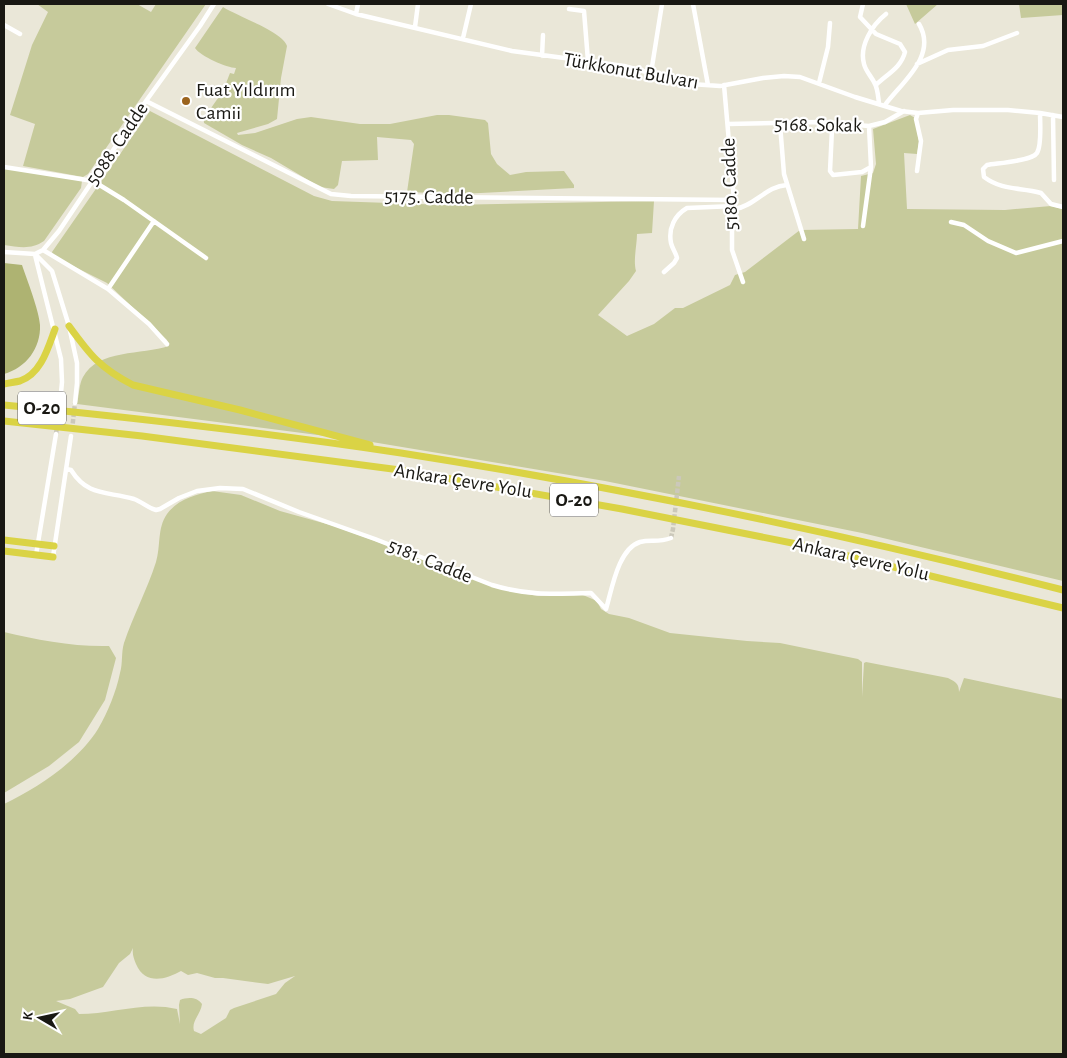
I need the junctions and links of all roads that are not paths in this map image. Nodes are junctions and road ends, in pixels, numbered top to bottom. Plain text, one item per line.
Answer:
1 (214, 4) edge
2 (328, 4) edge
3 (358, 4) edge
4 (418, 4) edge
5 (471, 4) edge
6 (584, 4) edge
7 (662, 4) edge
8 (693, 4) edge
9 (863, 4) edge
10 (569, 9) dead end
11 (584, 11) junction
12 (356, 14) junction
13 (886, 14) dead end
14 (830, 23) dead end
15 (919, 24) dead end
16 (4, 25) edge
17 (415, 27) junction
18 (871, 30) junction
19 (1017, 32) dead end
20 (20, 34) dead end
21 (543, 35) dead end
22 (464, 38) junction
23 (542, 56) junction
24 (588, 61) junction
25 (917, 64) junction
26 (652, 73) junction
27 (819, 83) junction
28 (708, 85) junction
29 (724, 85) junction
30 (876, 85) junction
31 (146, 101) junction
32 (882, 104) junction
33 (904, 111) junction
34 (918, 113) junction
35 (1040, 113) junction
36 (1053, 115) junction
37 (1063, 117) edge
38 (728, 124) junction
39 (780, 124) junction
40 (835, 124) junction
41 (868, 126) junction
42 (4, 168) edge
43 (871, 168) junction
44 (917, 171) dead end
45 (1054, 180) dead end
46 (93, 181) junction
47 (787, 185) junction
48 (734, 200) junction
49 (1063, 207) edge
50 (735, 208) junction
51 (154, 221) junction
52 (951, 222) dead end
53 (863, 226) dead end
54 (804, 239) dead end
55 (1063, 241) edge
56 (43, 250) junction
57 (4, 252) edge
58 (35, 254) junction
59 (206, 258) dead end
60 (664, 272) dead end
61 (743, 282) dead end
62 (108, 289) junction
63 (69, 326) junction
64 (55, 329) junction
65 (167, 344) dead end
66 (4, 384) edge
67 (60, 403) tunnel mouth
68 (75, 403) tunnel mouth
69 (4, 405) edge
70 (4, 421) edge
71 (56, 434) tunnel mouth
72 (71, 436) tunnel mouth
73 (402, 453) junction
74 (66, 469) junction
75 (671, 538) dead end
76 (4, 540) edge
77 (38, 544) junction
78 (54, 546) junction
79 (4, 551) edge
80 (36, 555) junction
81 (53, 557) joint
82 (1063, 590) edge
83 (1063, 608) edge

1 - 31 street, 5088. Cadde
2 - 12 street, Türkkonut Bulvarı
3 - 12 street
4 - 17 street
5 - 22 street
6 - 11 street
7 - 26 street
8 - 28 street
9 - 18 street
10 - 11 street
11 - 24 street
12 - 17 street, Türkkonut Bulvarı
13 - 18 street
14 - 27 street
15 - 25 street
16 - 20 street
17 - 22 street, Türkkonut Bulvarı
18 - 30 street
18 - 30 street
19 - 25 street
21 - 23 street
22 - 23 street, Türkkonut Bulvarı
23 - 24 street, Türkkonut Bulvarı
24 - 26 street, Türkkonut Bulvarı
25 - 32 street
26 - 28 street, Türkkonut Bulvarı
27 - 29 street, Türkkonut Bulvarı
27 - 32 street, Türkkonut Bulvarı
28 - 29 street, Türkkonut Bulvarı
29 - 38 street, 5180. Cadde
30 - 32 street
31 - 46 street, 5088. Cadde
31 - 48 street, 5175. Cadde
32 - 33 street, Türkkonut Bulvarı
33 - 34 street, Türkkonut Bulvarı
33 - 41 street, 5168. Sokak
34 - 35 street, Türkkonut Bulvarı
34 - 44 street
35 - 36 street, Türkkonut Bulvarı
35 - 49 street
36 - 37 street, Türkkonut Bulvarı
36 - 45 street
38 - 39 street, 5168. Sokak
38 - 48 street, 5180. Cadde
39 - 40 street, 5168. Sokak
39 - 47 street
40 - 41 street, 5168. Sokak
40 - 43 street
41 - 43 street
42 - 46 street
43 - 53 street
46 - 51 street
46 - 56 street, 5088. Cadde
47 - 50 street
47 - 54 street
48 - 50 street, 5180. Cadde
50 - 60 street
50 - 61 street, 5180. Cadde
51 - 59 street
51 - 62 street
52 - 55 street
56 - 58 street, 5088. Cadde
56 - 62 street
57 - 58 street
58 - 63 street
58 - 64 street
62 - 65 street
63 - 68 street
63 - 73 highway
64 - 66 highway
64 - 67 street
69 - 73 highway, Ankara Çevre Yolu / O-20
70 - 83 highway, Ankara Çevre Yolu / O-20
71 - 77 street
72 - 74 street
73 - 82 highway, Ankara Çevre Yolu / O-20
74 - 75 street, 5181. Cadde
74 - 78 street
76 - 77 highway
77 - 78 highway
77 - 80 street
78 - 81 street
79 - 80 highway
80 - 81 highway

